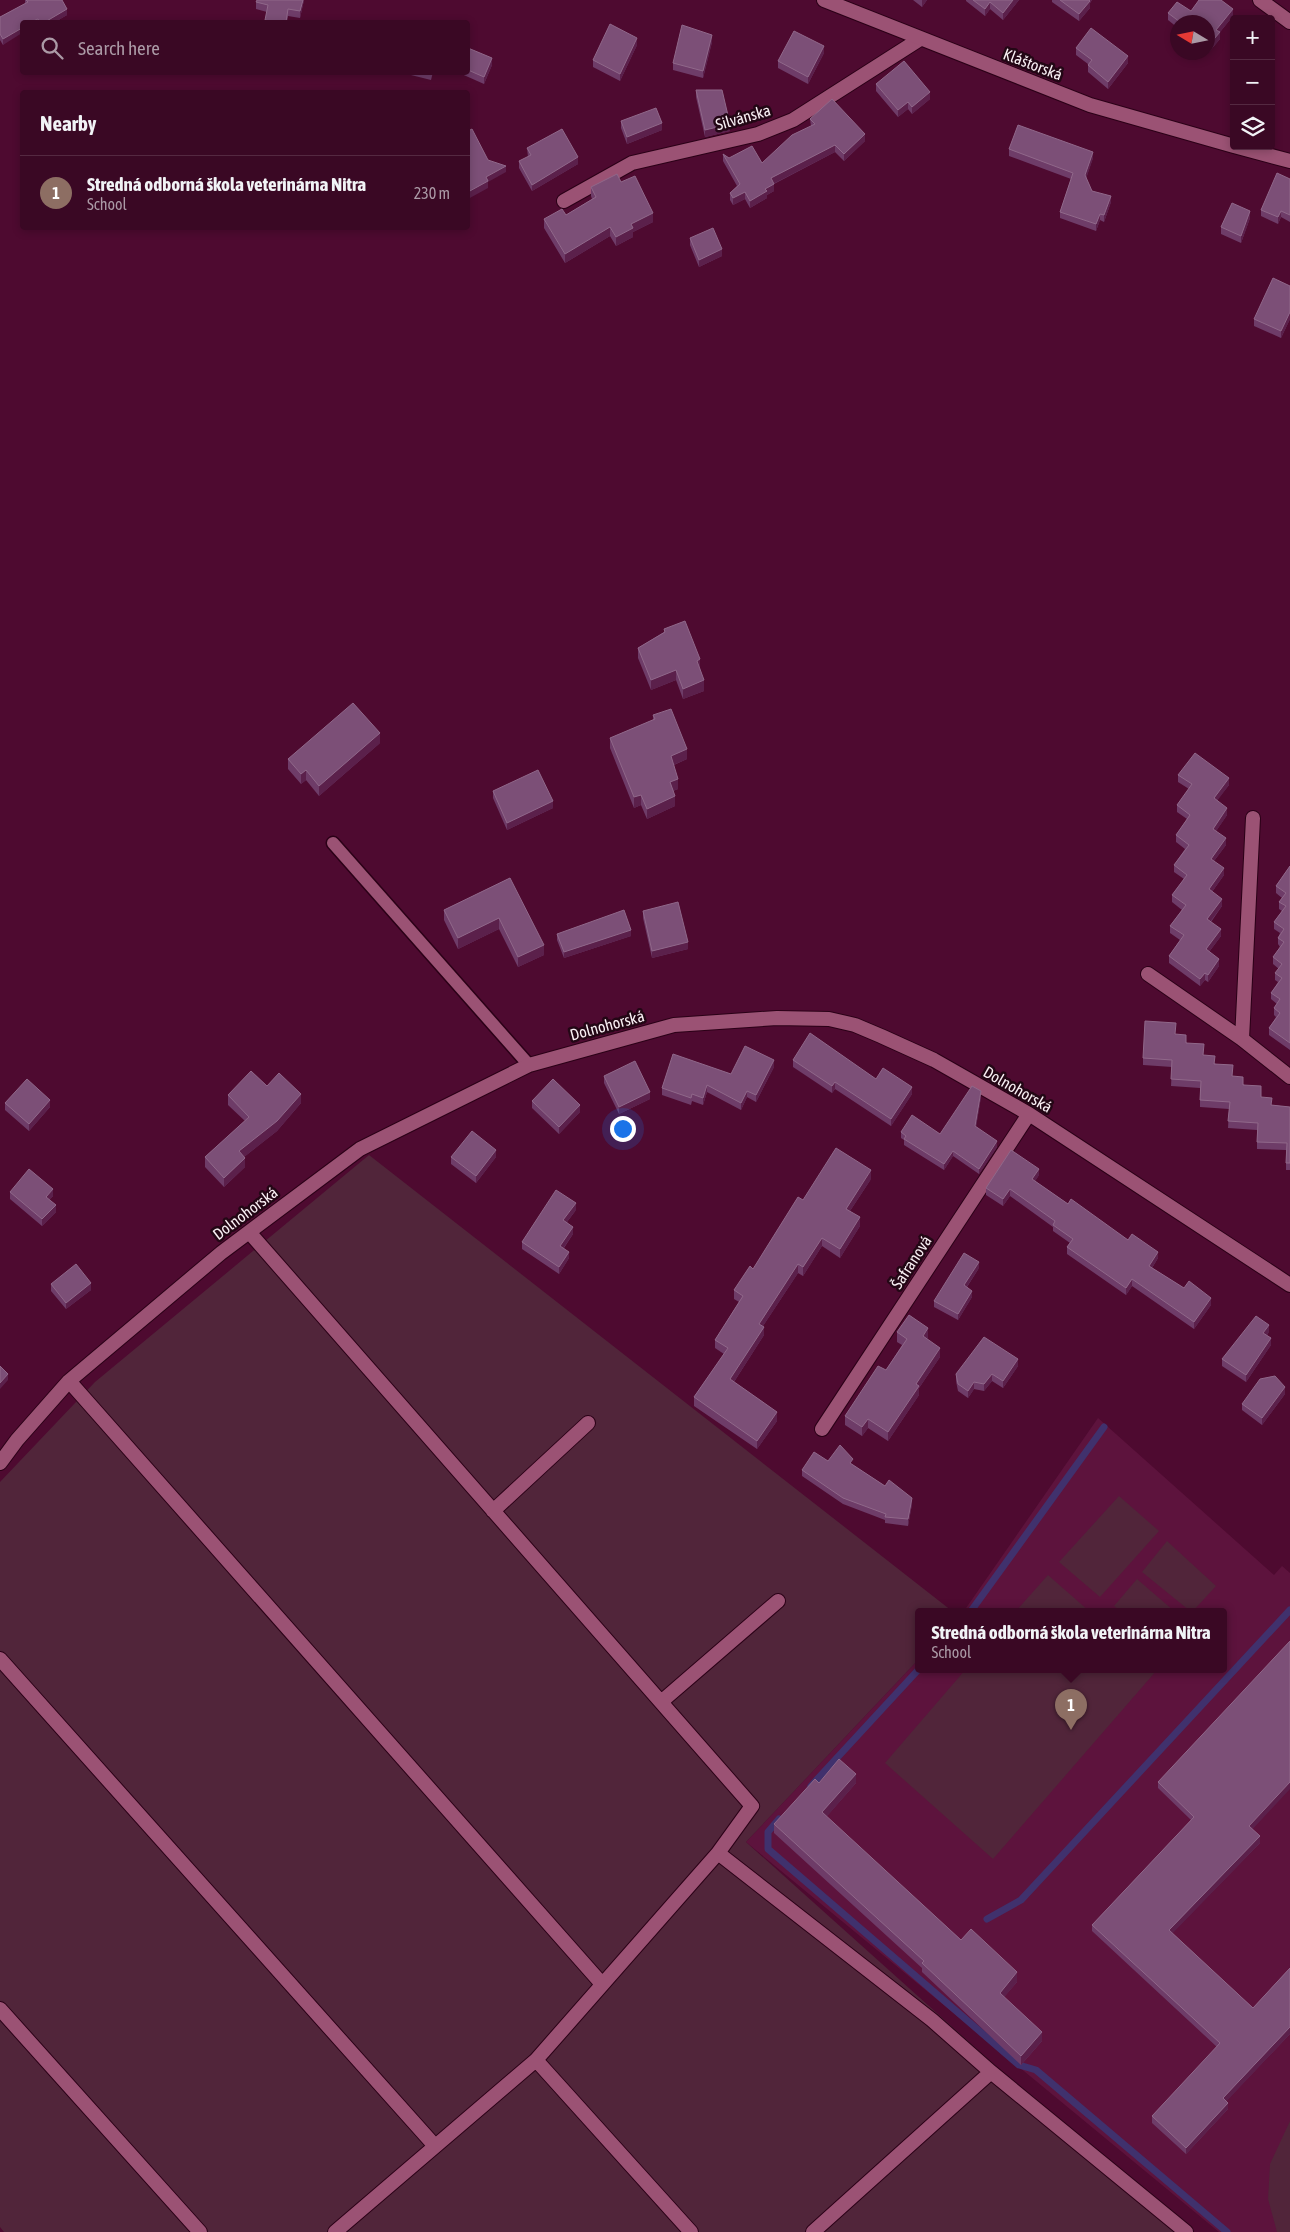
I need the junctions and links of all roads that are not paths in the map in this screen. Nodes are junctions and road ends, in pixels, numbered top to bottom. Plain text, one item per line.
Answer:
1 (824, 0) edge
2 (1260, 0) edge
3 (1290, 22) edge
4 (920, 39) junction
5 (1230, 145) edge
6 (1249, 150) edge
7 (1290, 161) edge
8 (564, 201) dead end
9 (1253, 818) dead end
10 (333, 843) dead end
11 (1148, 974) dead end
12 (1242, 1039) junction
13 (529, 1065) junction
14 (1290, 1076) edge
15 (1028, 1114) junction
16 (249, 1232) junction
17 (1290, 1285) edge
18 (69, 1381) junction
19 (588, 1423) dead end
20 (822, 1429) dead end
21 (0, 1462) edge
22 (493, 1511) junction
23 (778, 1601) dead end
24 (0, 1659) edge
25 (661, 1702) junction
26 (718, 1853) junction
27 (602, 1984) junction
28 (0, 2009) edge
29 (536, 2060) junction
30 (991, 2072) junction
31 (435, 2146) junction
32 (200, 2232) edge
33 (335, 2232) edge
34 (691, 2232) edge
35 (813, 2232) edge
36 (1186, 2232) edge

1 - 4 street, Kláštorská
2 - 3 street
4 - 5 street, Kláštorská
4 - 8 street, Silvánska
6 - 7 street, Kláštorská
9 - 12 street
10 - 13 lane
11 - 12 street
12 - 14 street
13 - 15 street, Dolnohorská
13 - 16 street, Dolnohorská
15 - 17 street, Dolnohorská
15 - 20 street, Šafranová
16 - 18 street, Dolnohorská
16 - 22 street
18 - 21 street, Dolnohorská
18 - 27 street
19 - 22 street
22 - 25 street
23 - 25 street
24 - 31 street
25 - 26 street
26 - 27 street
26 - 30 street
27 - 29 street
28 - 32 street
29 - 31 street
29 - 34 street
30 - 35 street
30 - 36 street
31 - 33 street

